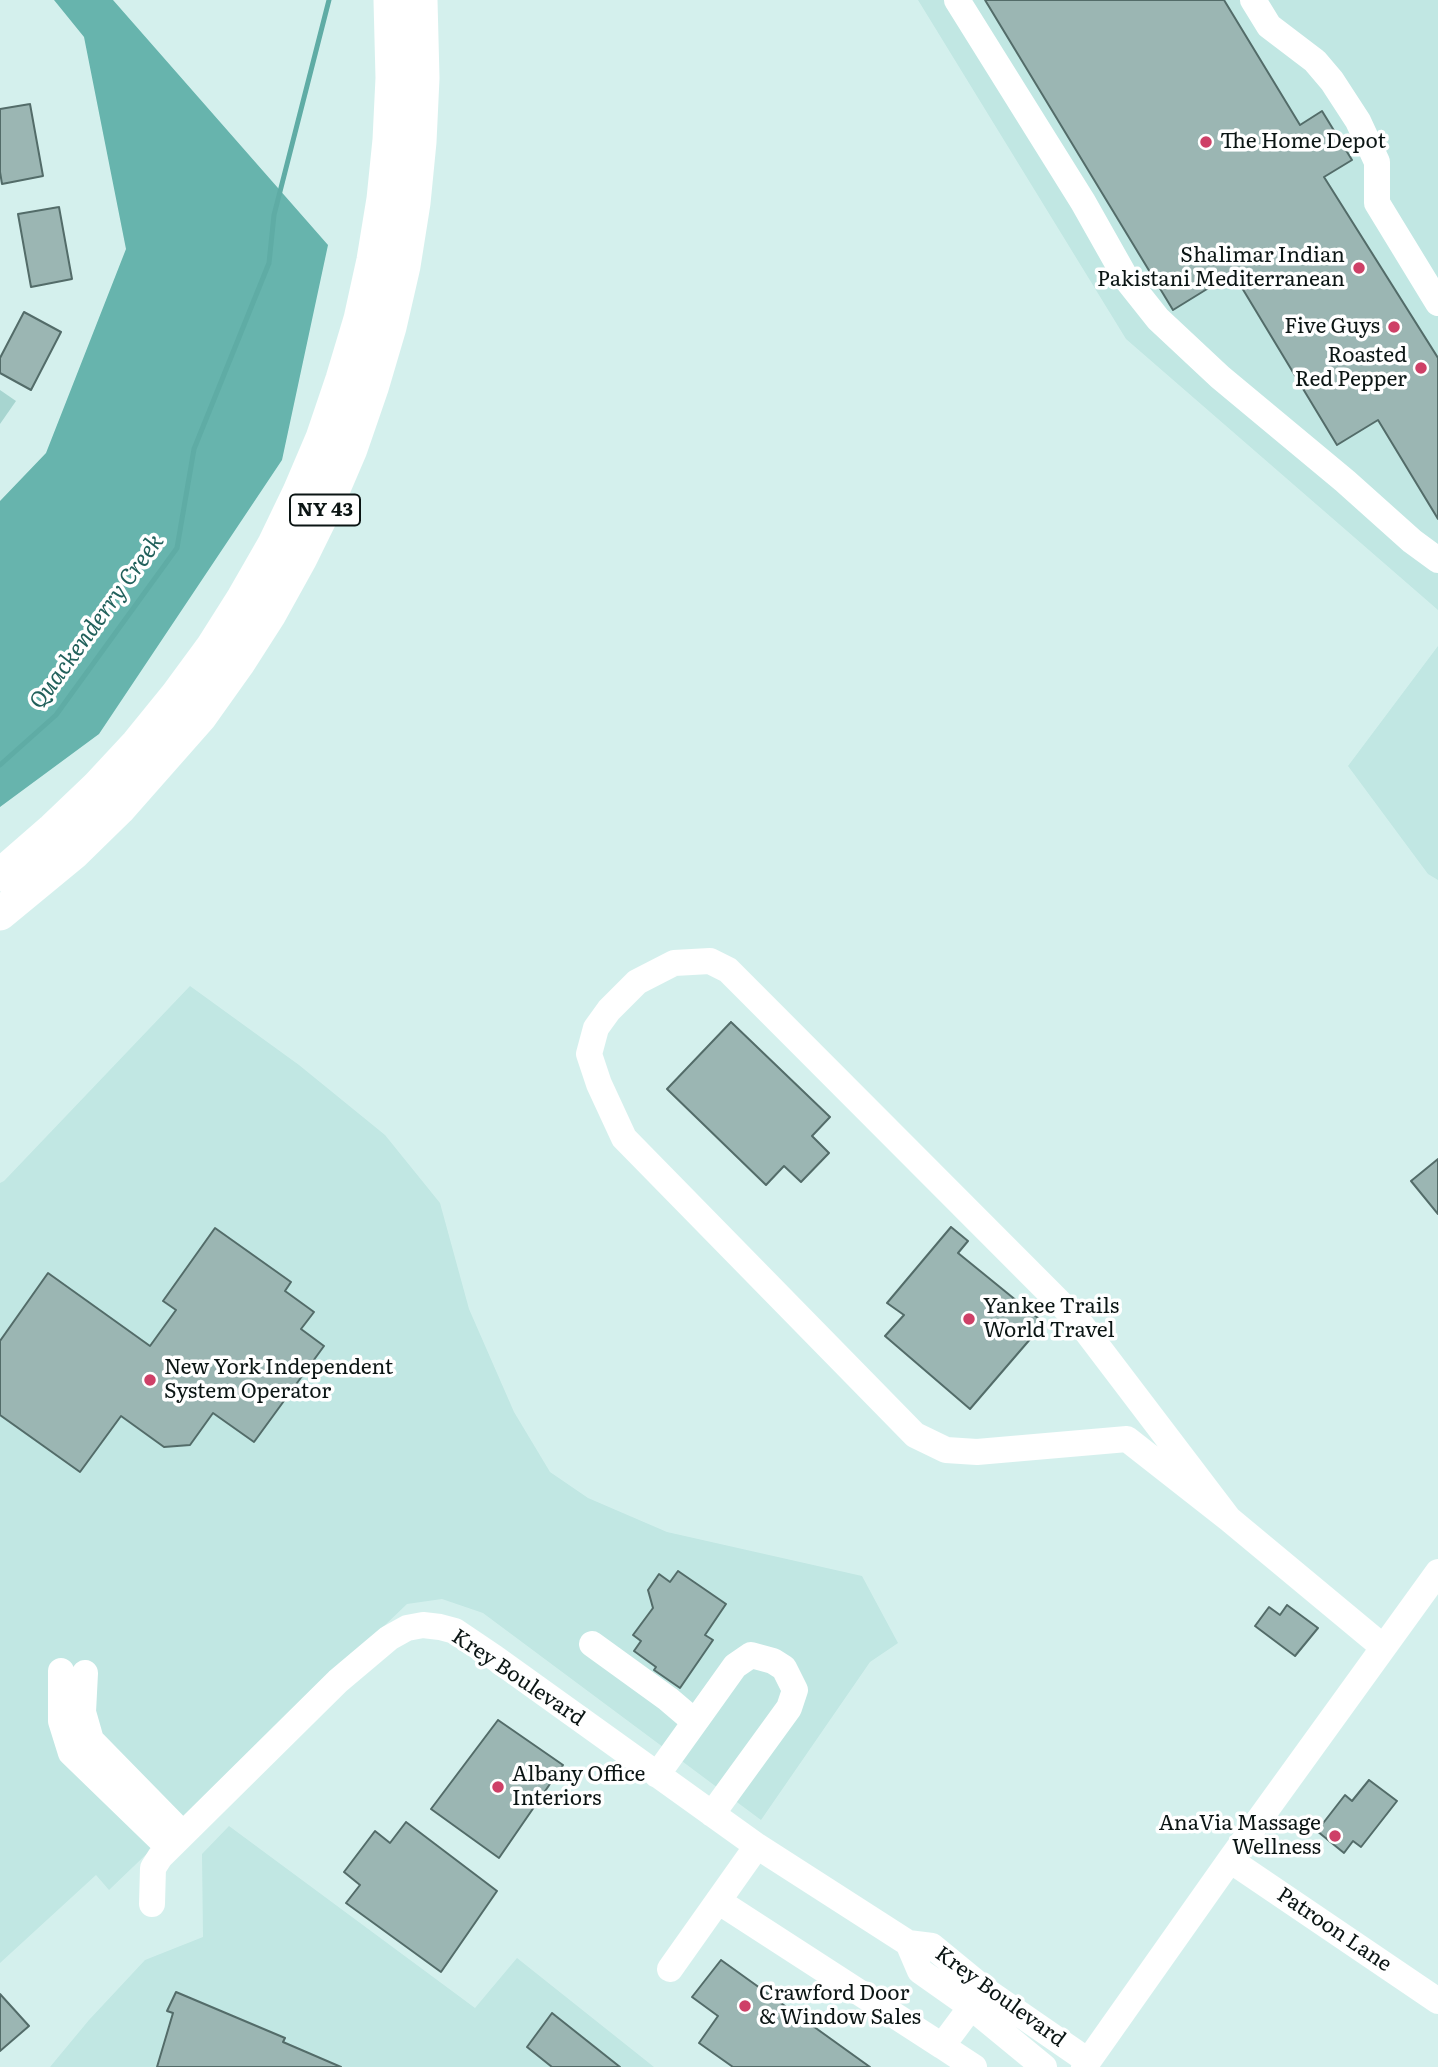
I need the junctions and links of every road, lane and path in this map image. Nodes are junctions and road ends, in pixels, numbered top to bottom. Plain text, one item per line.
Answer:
1 (390, 0) edge
2 (421, 0) edge
3 (957, 0) edge
4 (1253, 0) edge
5 (1438, 303) edge
6 (1438, 561) edge
7 (0, 874) edge
8 (0, 914) edge
9 (1229, 1519) junction
10 (1438, 1572) edge
11 (592, 1644) dead end
12 (1384, 1647) junction
13 (73, 1672) dead end
14 (695, 1721) junction
15 (657, 1774) junction
16 (712, 1814) junction
17 (176, 1841) junction
18 (757, 1846) junction
19 (1230, 1860) junction
20 (718, 1901) junction
21 (152, 1904) dead end
22 (670, 1969) dead end
23 (980, 2000) junction
24 (1438, 2001) edge
25 (942, 2046) junction
26 (1086, 2064) edge
27 (974, 2067) edge
28 (1044, 2067) edge

1 - 7 main road, NY 43
2 - 8 main road, NY 43
3 - 6 street
4 - 5 street
9 - 9 street
9 - 12 street
10 - 12 street
11 - 14 street
12 - 19 street
13 - 17 street
14 - 15 street
14 - 16 street
15 - 16 street, Krey Boulevard
15 - 17 street, Krey Boulevard
16 - 18 street, Krey Boulevard
17 - 21 street, Krey Boulevard
18 - 20 street
18 - 23 street, Krey Boulevard
19 - 24 street, Patroon Lane
19 - 26 street
20 - 22 street
20 - 25 street
23 - 25 street
23 - 26 street, Krey Boulevard
23 - 28 street, Krey Boulevard
25 - 27 street

